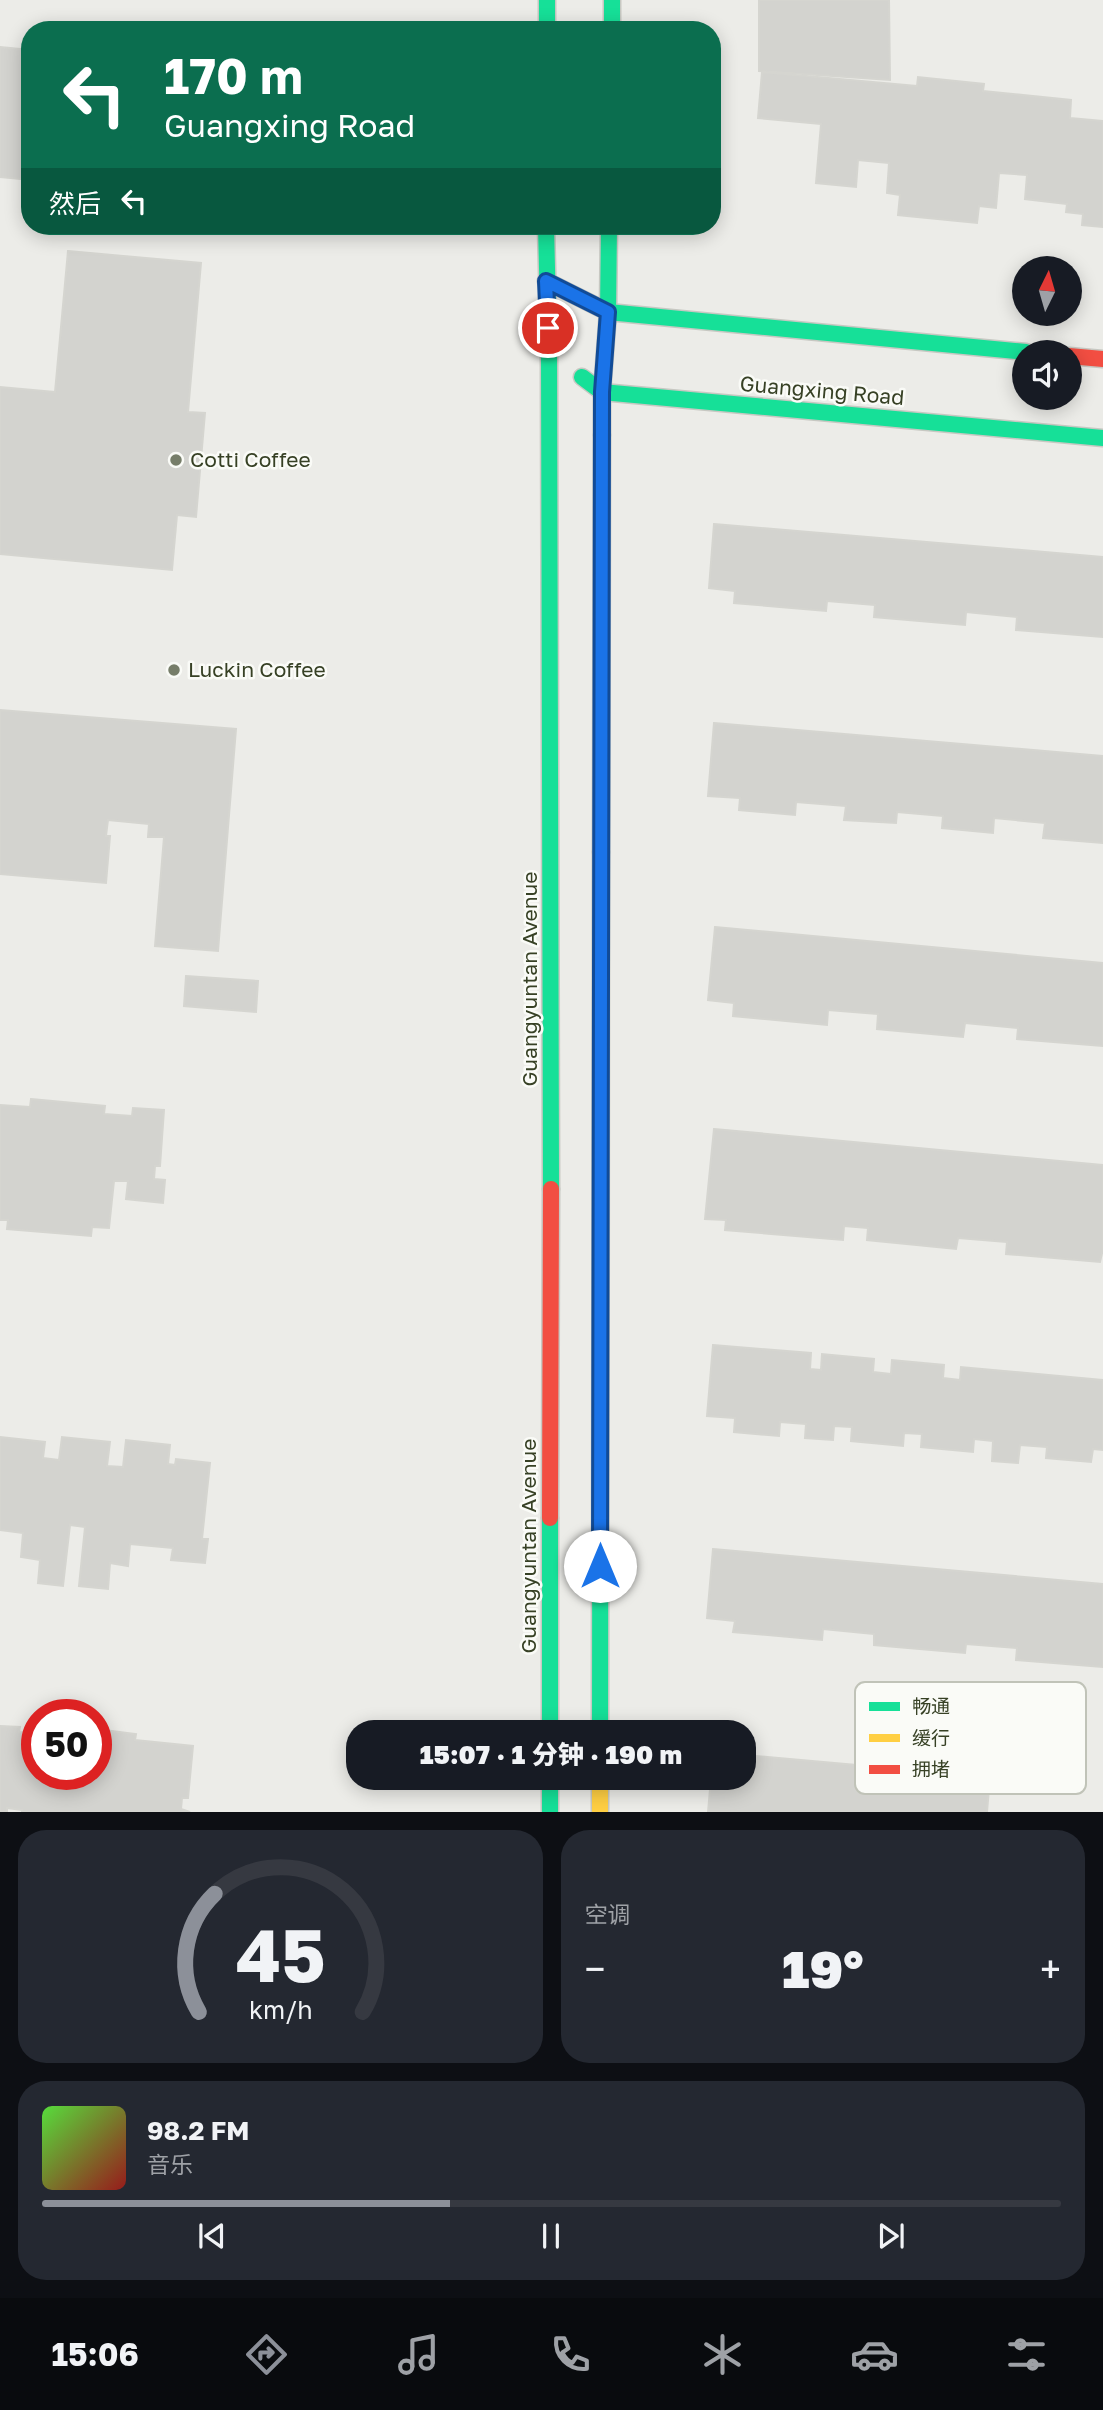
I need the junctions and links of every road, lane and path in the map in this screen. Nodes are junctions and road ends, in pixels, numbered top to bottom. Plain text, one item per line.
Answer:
1 (547, 0) edge
2 (612, 0) edge
3 (547, 21) edge
4 (612, 21) edge
5 (546, 235) edge
6 (609, 235) edge
7 (546, 281) junction
8 (608, 312) junction
9 (1012, 351) edge
10 (1082, 357) edge
11 (1103, 359) edge
12 (560, 360) junction
13 (602, 392) junction
14 (1103, 438) edge
15 (550, 1720) edge
16 (600, 1720) edge
17 (550, 1790) edge
18 (600, 1790) edge
19 (550, 1811) edge
20 (600, 1811) edge

1 - 3 main road
2 - 4 main road
5 - 7 main road, Guangyuntan Avenue
6 - 8 main road
7 - 8 main road
7 - 12 main road, Guangyuntan Avenue
8 - 9 main road
8 - 13 main road
10 - 11 main road
12 - 13 main road
12 - 15 main road, Guangyuntan Avenue
13 - 14 main road, Guangxing Road
13 - 16 main road
17 - 19 main road
18 - 20 main road

